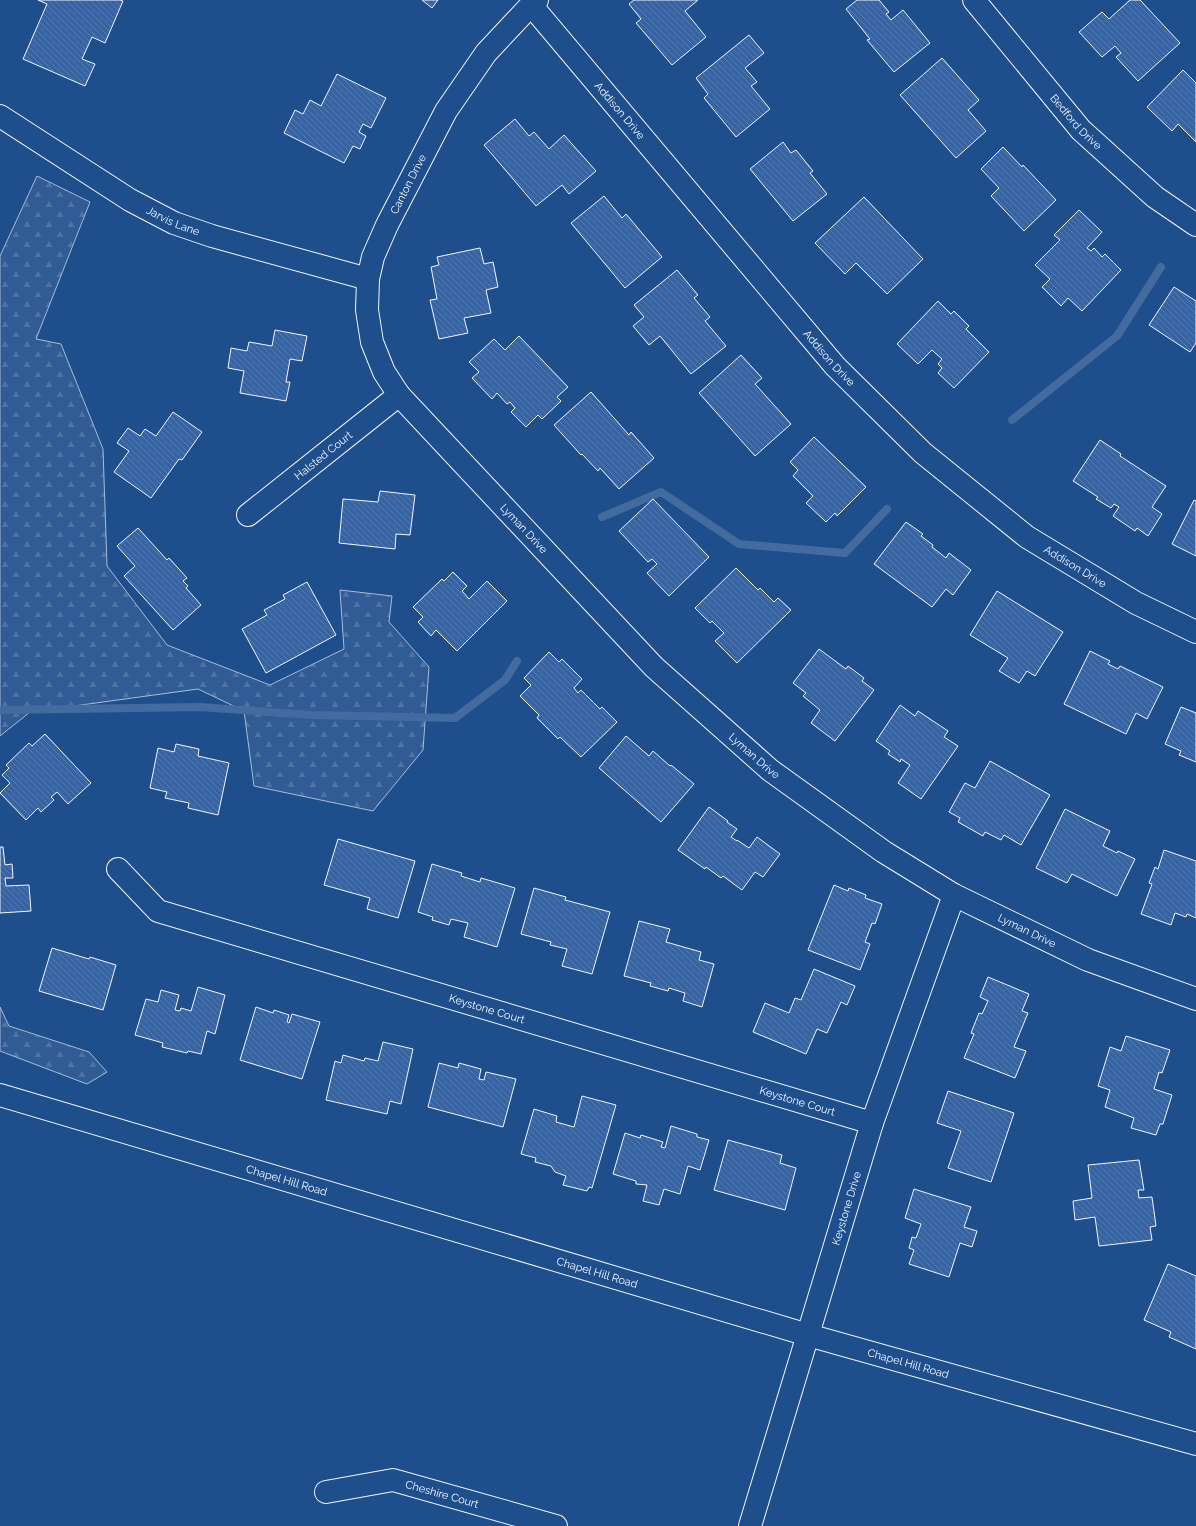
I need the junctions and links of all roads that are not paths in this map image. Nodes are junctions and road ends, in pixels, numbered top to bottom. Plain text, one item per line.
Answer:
1 (974, 0) edge
2 (534, 3) edge
3 (0, 116) edge
4 (1196, 226) edge
5 (368, 279) junction
6 (399, 395) junction
7 (248, 515) dead end
8 (1196, 632) edge
9 (118, 869) dead end
10 (954, 895) junction
11 (1196, 999) edge
12 (0, 1095) edge
13 (872, 1123) junction
14 (808, 1336) junction
15 (1196, 1444) edge
16 (326, 1492) dead end
17 (556, 1526) edge
18 (750, 1526) edge

1 - 4 street, Bedford Drive
2 - 5 street, Canton Drive
2 - 8 street, Addison Drive
3 - 5 street, Jarvis Lane
5 - 6 street, Canton Drive
6 - 7 street, Halsted Court
6 - 10 street, Lyman Drive
9 - 13 street, Keystone Court
10 - 11 street, Lyman Drive
10 - 13 street, Keystone Drive
12 - 14 street, Chapel Hill Road
13 - 14 street, Keystone Drive
14 - 15 street, Chapel Hill Road
14 - 18 street, Keystone Drive
16 - 17 street, Cheshire Court

